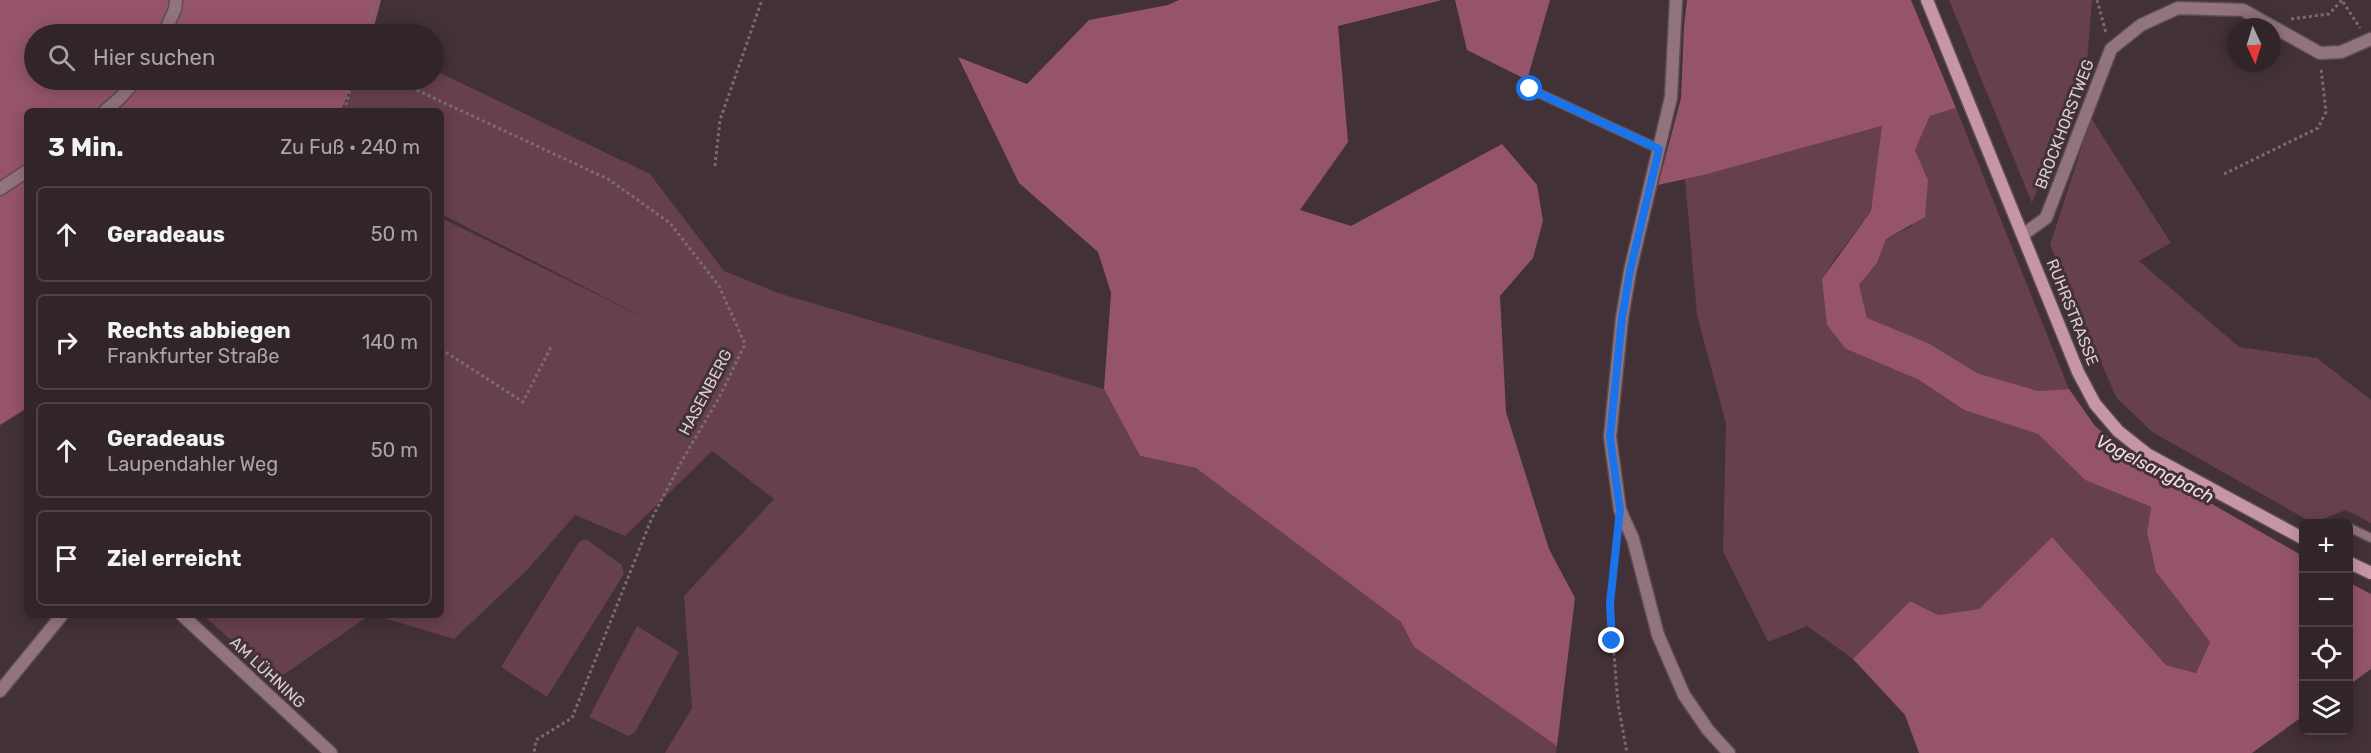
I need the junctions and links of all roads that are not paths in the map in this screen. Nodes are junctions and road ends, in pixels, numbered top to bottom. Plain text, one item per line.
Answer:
1 (176, 0) edge
2 (1677, 0) edge
3 (1927, 0) edge
4 (168, 24) edge
5 (2370, 40) edge
6 (1530, 89) dead end
7 (126, 90) edge
8 (108, 108) edge
9 (1659, 149) junction
10 (24, 173) edge
11 (0, 189) edge
12 (2024, 234) junction
13 (2353, 529) edge
14 (2299, 536) edge
15 (2371, 538) edge
16 (2353, 564) edge
17 (2371, 573) edge
18 (60, 618) edge
19 (185, 618) edge
20 (0, 691) edge
21 (332, 753) edge
22 (1729, 753) edge

1 - 4 street
2 - 9 street
3 - 12 main road, RUHRSTRASSE
5 - 12 street, BROCKHORSTWEG
6 - 9 lane
7 - 8 street
9 - 22 street
10 - 11 street
12 - 14 main road, RUHRSTRASSE
13 - 15 lane
16 - 17 main road
18 - 20 street
19 - 21 street, AM LÜHNING

